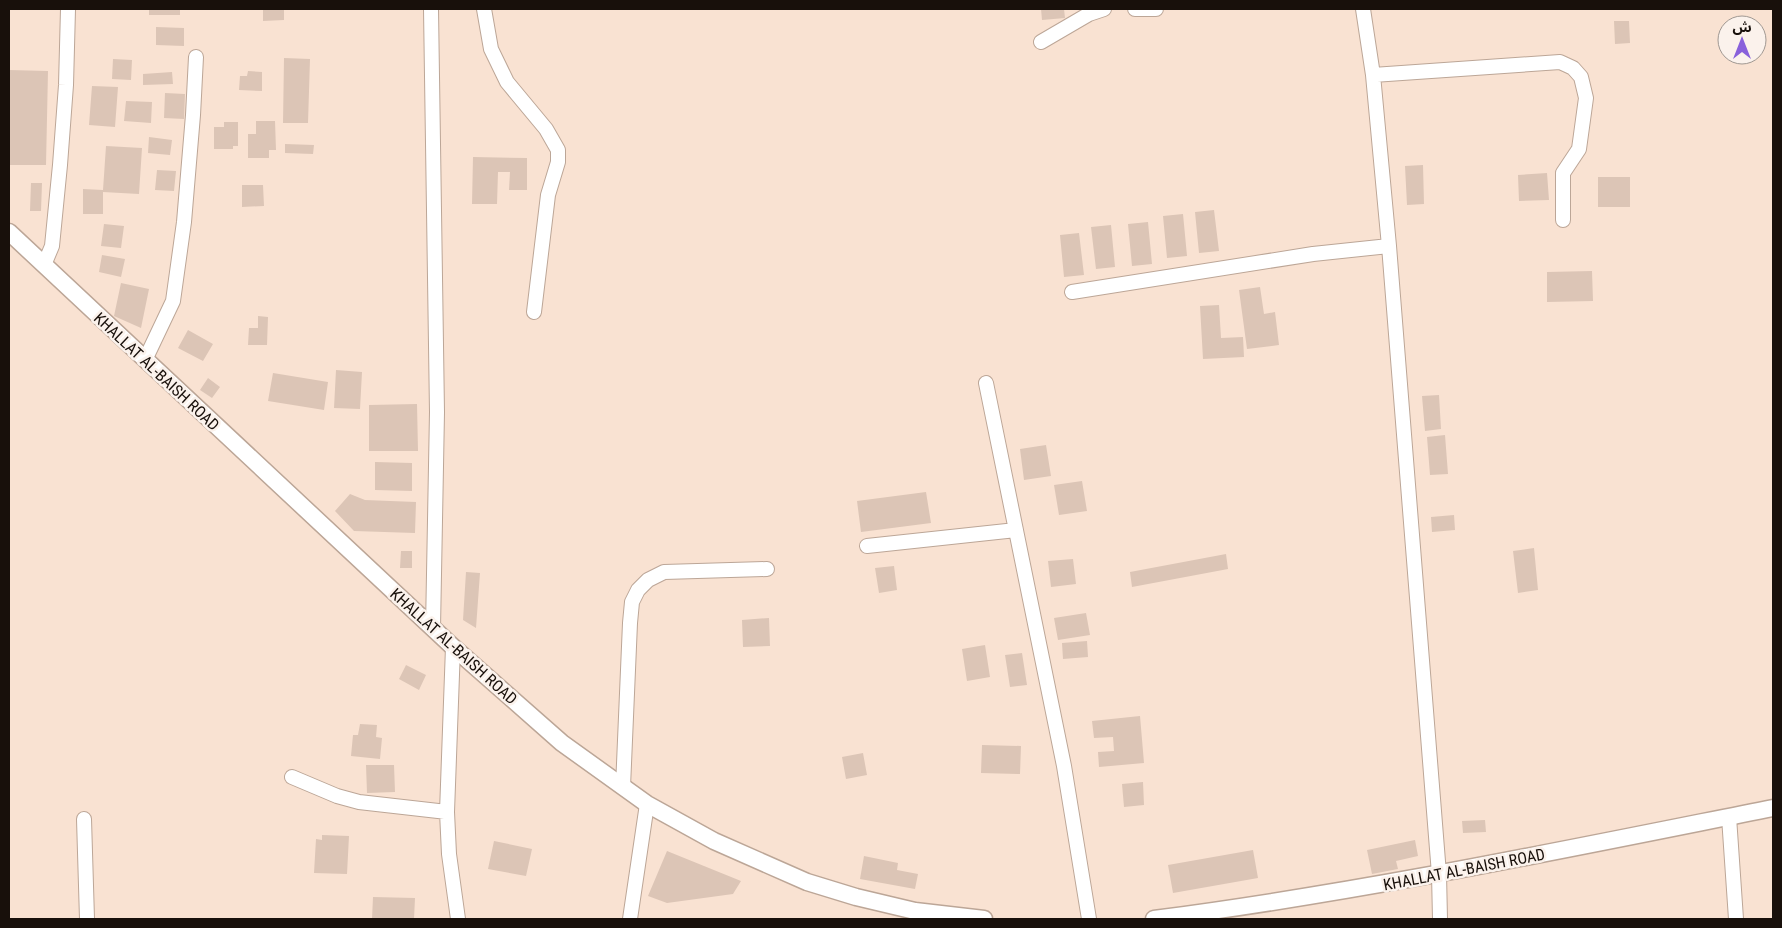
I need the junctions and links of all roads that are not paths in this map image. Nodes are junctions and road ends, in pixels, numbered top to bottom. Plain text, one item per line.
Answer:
1 (68, 9) edge
2 (431, 9) edge
3 (484, 9) edge
4 (1104, 9) edge
5 (1135, 9) edge
6 (1156, 9) edge
7 (1363, 9) edge
8 (1041, 42) dead end
9 (196, 57) dead end
10 (1373, 75) junction
11 (1563, 220) dead end
12 (9, 232) edge
13 (1389, 246) junction
14 (44, 265) junction
15 (1072, 292) dead end
16 (534, 312) dead end
17 (145, 360) junction
18 (986, 383) dead end
19 (1016, 530) junction
20 (867, 546) dead end
21 (767, 569) dead end
22 (433, 628) junction
23 (452, 647) junction
24 (292, 778) dead end
25 (623, 787) junction
26 (646, 804) junction
27 (1773, 808) edge
28 (447, 812) junction
29 (1729, 817) junction
30 (84, 819) dead end
31 (1439, 874) junction
32 (87, 919) edge
33 (458, 919) edge
34 (630, 919) edge
35 (984, 919) edge
36 (1089, 919) edge
37 (1154, 919) edge
38 (1440, 919) edge
39 (1736, 919) edge

1 - 14 street
2 - 22 street
3 - 16 street
4 - 8 street
5 - 6 street
7 - 10 street
9 - 17 street
10 - 11 street
10 - 13 street
12 - 14 street, KHALLAT AL-BAISH ROAD
13 - 15 street
13 - 31 street
14 - 17 street, KHALLAT AL-BAISH ROAD
17 - 22 street, KHALLAT AL-BAISH ROAD
18 - 19 street
19 - 20 street
19 - 36 street
21 - 25 street
22 - 23 street, KHALLAT AL-BAISH ROAD
23 - 25 street, KHALLAT AL-BAISH ROAD
23 - 28 street
24 - 28 street
25 - 26 street, KHALLAT AL-BAISH ROAD
26 - 34 street
26 - 35 street, KHALLAT AL-BAISH ROAD
27 - 29 street, KHALLAT AL-BAISH ROAD
28 - 33 street
29 - 31 street, KHALLAT AL-BAISH ROAD
29 - 39 street
30 - 32 street
31 - 37 street, KHALLAT AL-BAISH ROAD
31 - 38 street

